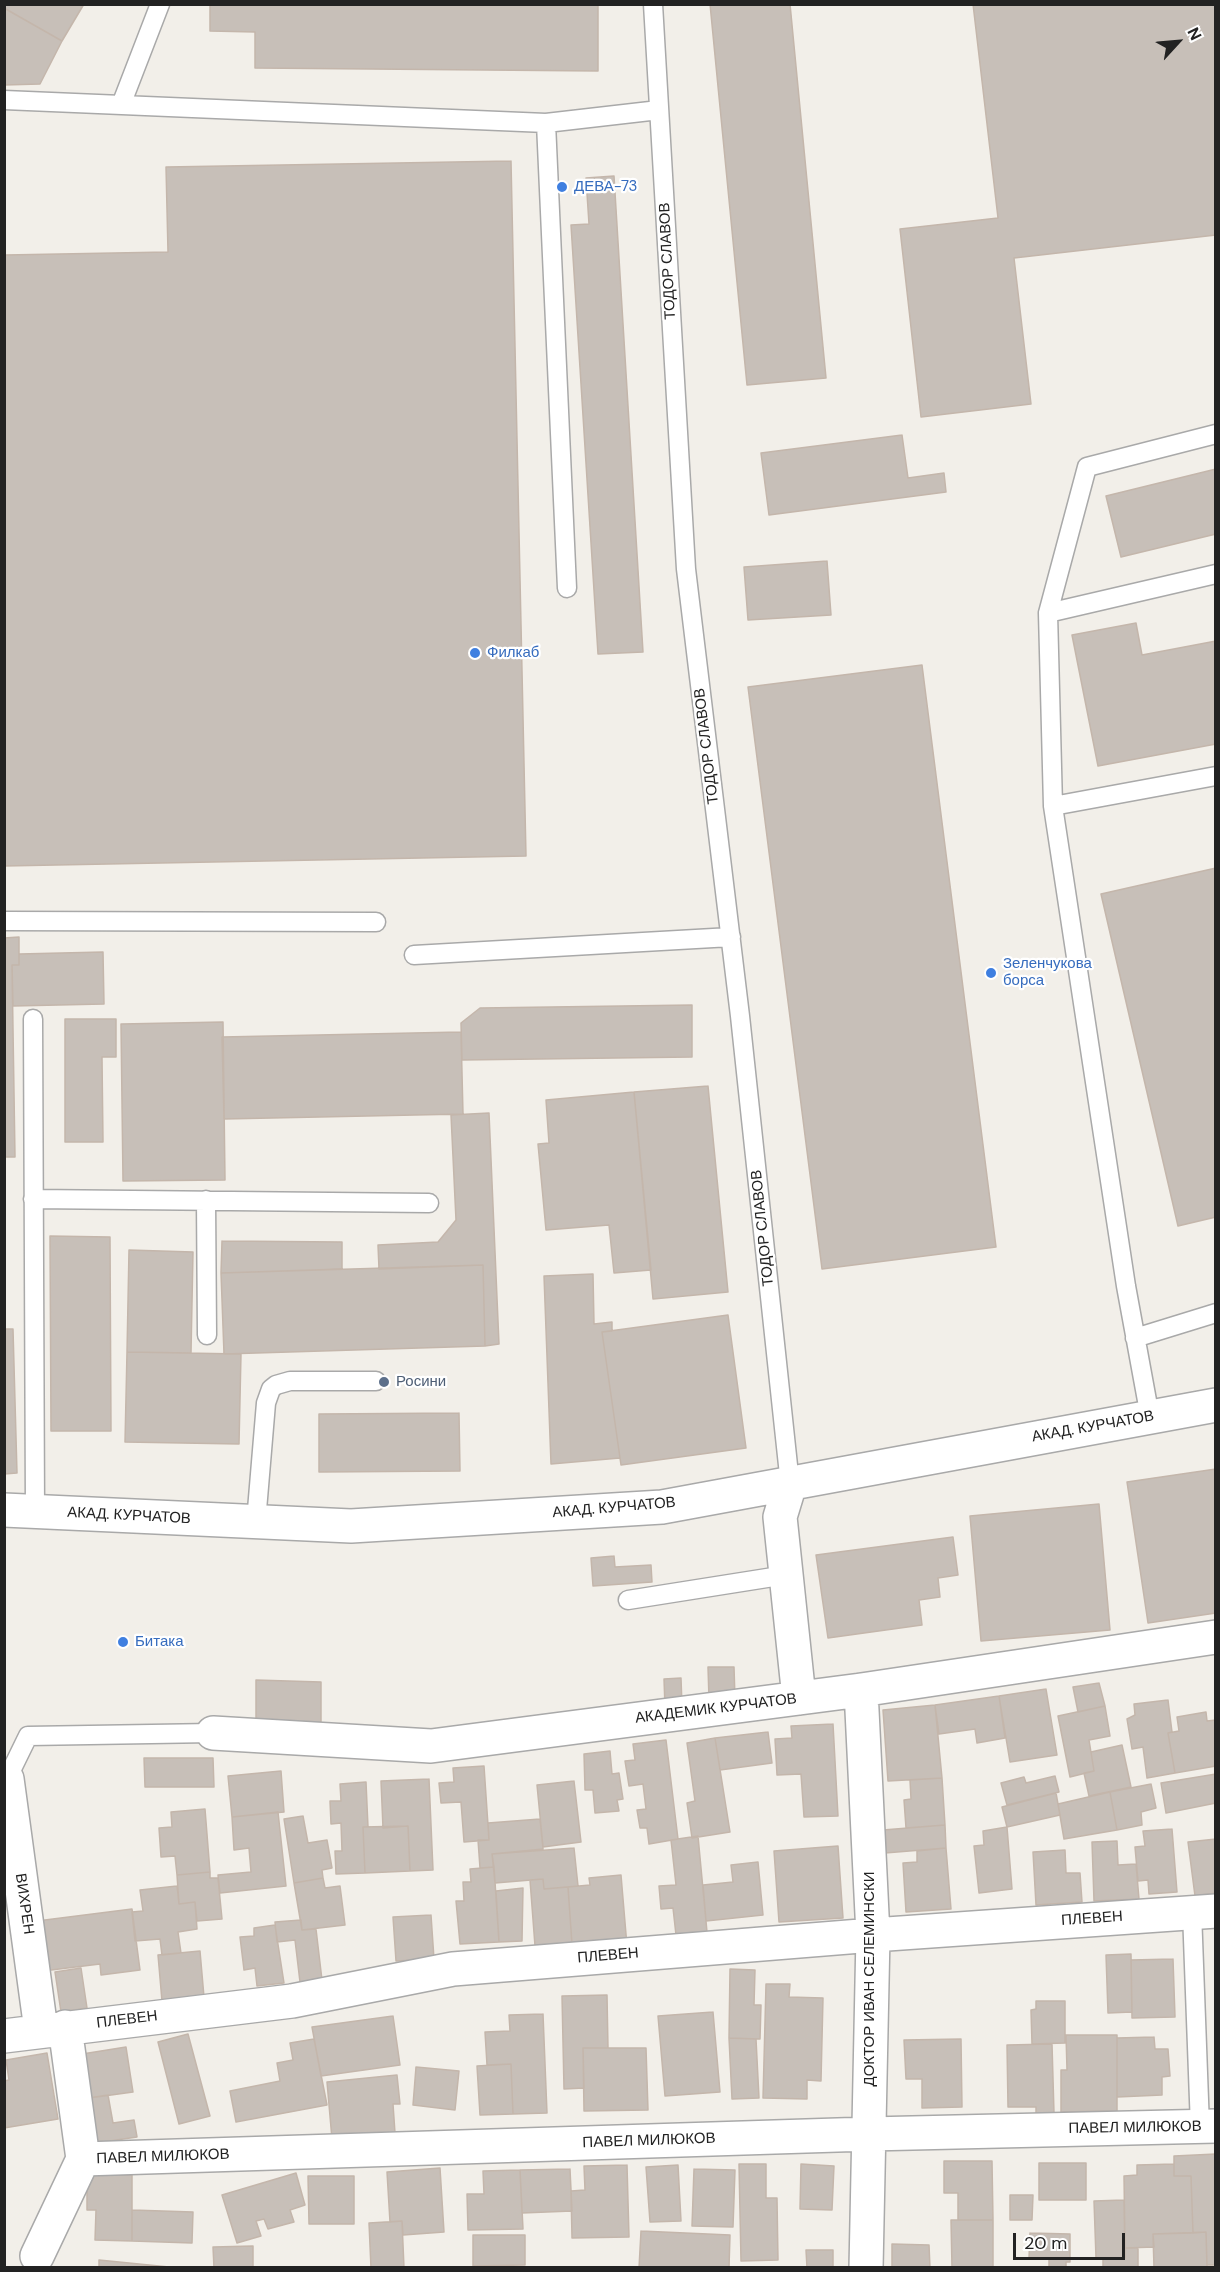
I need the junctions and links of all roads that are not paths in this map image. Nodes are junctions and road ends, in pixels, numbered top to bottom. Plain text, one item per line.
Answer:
1 (160, 4) edge
2 (653, 4) edge
3 (4, 100) edge
4 (120, 105) junction
5 (659, 110) junction
6 (546, 123) junction
7 (1215, 434) edge
8 (1215, 574) edge
9 (567, 588) dead end
10 (1048, 614) junction
11 (1215, 776) edge
12 (1053, 806) junction
13 (4, 921) edge
14 (376, 922) dead end
15 (731, 937) junction
16 (414, 955) dead end
17 (33, 1019) dead end
18 (33, 1198) junction
19 (206, 1200) junction
20 (429, 1203) dead end
21 (1215, 1313) edge
22 (207, 1335) dead end
23 (1135, 1338) junction
24 (376, 1381) dead end
25 (1215, 1405) edge
26 (1150, 1417) junction
27 (790, 1484) junction
28 (20, 1511) edge
29 (256, 1522) junction
30 (786, 1575) junction
31 (628, 1600) dead end
32 (1215, 1637) edge
33 (861, 1690) junction
34 (799, 1698) junction
35 (213, 1733) joint
36 (6, 1779) edge
37 (1204, 1911) edge
38 (873, 1935) junction
39 (53, 2029) junction
40 (4, 2036) edge
41 (1208, 2127) edge
42 (869, 2133) junction
43 (83, 2159) junction
44 (37, 2256) dead end
45 (866, 2268) edge

1 - 4 lane
2 - 5 lane, ТОДОР СЛАВОВ
3 - 4 lane
4 - 6 lane
5 - 6 lane
5 - 15 lane, ТОДОР СЛАВОВ
6 - 9 lane
7 - 10 lane
8 - 10 lane
10 - 12 lane
11 - 12 lane
12 - 23 lane
13 - 14 lane
15 - 16 lane
15 - 27 lane, ТОДОР СЛАВОВ
17 - 18 lane
18 - 19 lane
18 - 28 lane
19 - 20 lane
19 - 22 lane
21 - 23 lane
23 - 26 lane
24 - 29 lane
25 - 26 street, АКАД. КУРЧАТОВ
26 - 27 street, АКАД. КУРЧАТОВ
27 - 29 street, АКАД. КУРЧАТОВ
27 - 30 street
28 - 29 street, АКАД. КУРЧАТОВ
30 - 31 lane
30 - 34 street
32 - 33 street, АКАДЕМИК КУРЧАТОВ
33 - 34 street, АКАДЕМИК КУРЧАТОВ
33 - 38 street, ДОКТОР ИВАН СЕЛЕМИНСКИ
34 - 35 street, АКАДЕМИК КУРЧАТОВ
35 - 36 lane
36 - 39 street, ВИХРЕН
37 - 38 street, ПЛЕВЕН
37 - 41 lane
38 - 39 street, ПЛЕВЕН
38 - 42 street, ДОКТОР ИВАН СЕЛЕМИНСКИ
39 - 40 street, ПЛЕВЕН
39 - 43 street, ВИХРЕН
41 - 42 street, ПАВЕЛ МИЛЮКОВ
42 - 43 street, ПАВЕЛ МИЛЮКОВ
42 - 45 street, ДОКТОР ИВАН СЕЛЕМИНСКИ
43 - 44 street

